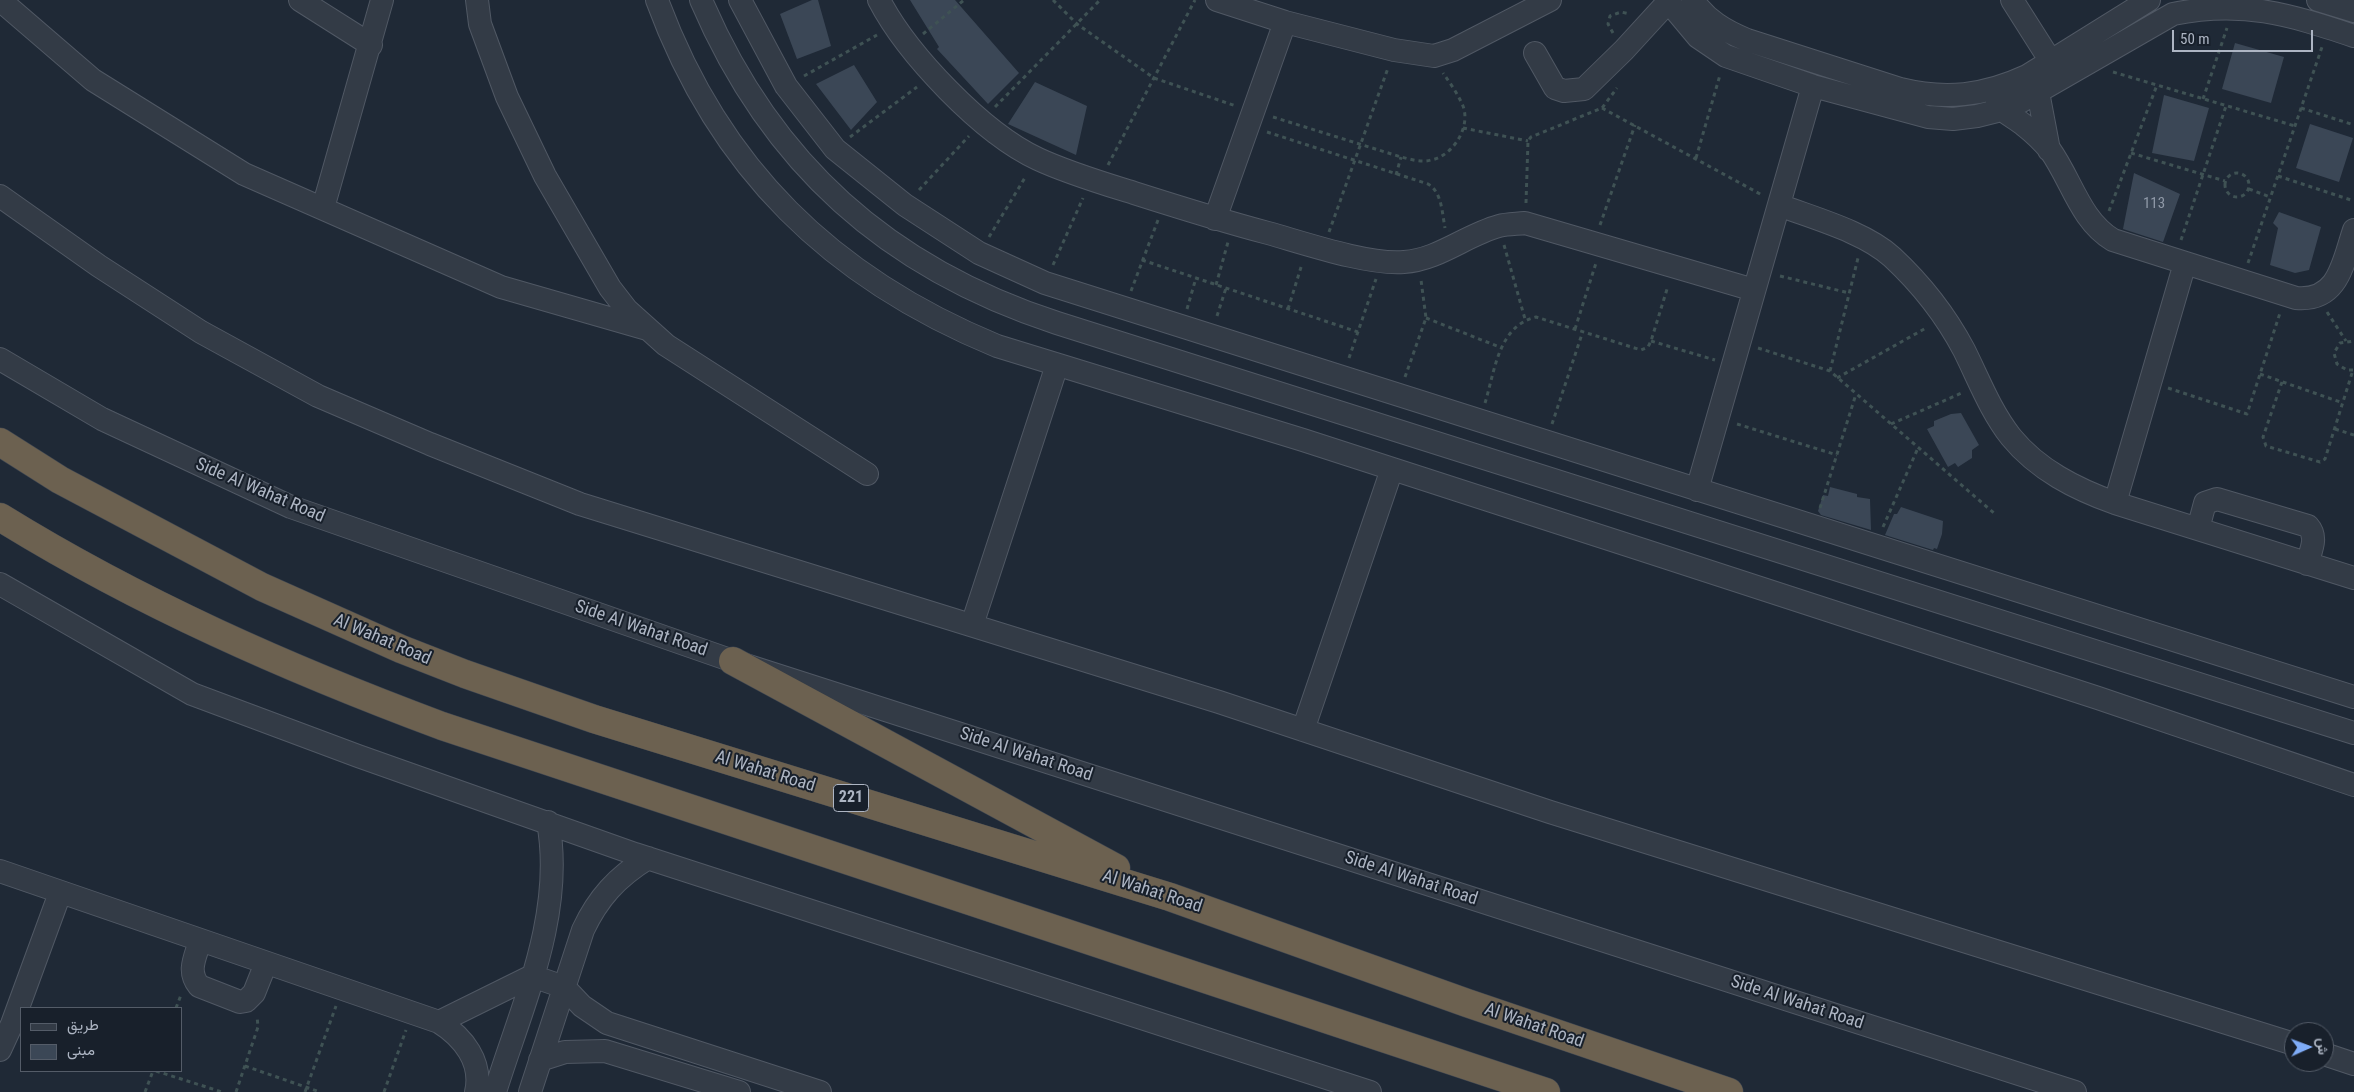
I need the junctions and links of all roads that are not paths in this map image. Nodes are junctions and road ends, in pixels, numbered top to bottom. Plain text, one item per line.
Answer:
1 (0, 0) edge
2 (300, 0) edge
3 (382, 0) edge
4 (476, 0) edge
5 (657, 0) edge
6 (701, 0) edge
7 (740, 0) edge
8 (879, 0) edge
9 (1217, 0) edge
10 (1550, 0) edge
11 (1693, 0) edge
12 (2012, 0) edge
13 (2149, 0) edge
14 (2318, 0) edge
15 (1667, 1) edge
16 (2354, 11) edge
17 (1285, 22) junction
18 (2354, 36) edge
19 (371, 44) junction
20 (1535, 53) dead end
21 (2050, 60) junction
22 (2032, 84) junction
23 (1813, 86) junction
24 (1991, 90) junction
25 (2001, 110) junction
26 (2049, 150) junction
27 (0, 196) edge
28 (1779, 205) junction
29 (323, 208) junction
30 (1224, 222) junction
31 (2354, 230) edge
32 (2180, 261) junction
33 (1757, 281) junction
34 (647, 330) junction
35 (0, 359) edge
36 (1057, 365) junction
37 (1334, 374) junction
38 (1316, 403) junction
39 (0, 442) edge
40 (1392, 469) junction
41 (867, 474) dead end
42 (1696, 490) junction
43 (2115, 504) junction
44 (0, 517) edge
45 (2198, 529) junction
46 (2307, 564) junction
47 (2354, 578) edge
48 (0, 584) edge
49 (972, 625) junction
50 (733, 660) junction
51 (2354, 697) edge
52 (1303, 730) junction
53 (2354, 732) edge
54 (2354, 785) edge
55 (548, 822) junction
56 (648, 858) junction
57 (0, 871) edge
58 (60, 893) junction
59 (1170, 897) junction
60 (548, 917) junction
61 (582, 930) junction
62 (200, 941) junction
63 (266, 964) junction
64 (532, 976) junction
65 (564, 986) junction
66 (439, 1022) junction
67 (2284, 1041) edge
68 (0, 1050) edge
69 (2334, 1057) edge
70 (540, 1060) junction
71 (2354, 1064) edge
72 (1692, 1087) edge
73 (476, 1092) edge
74 (495, 1092) edge
75 (530, 1092) edge
76 (739, 1092) edge
77 (820, 1092) edge
78 (1370, 1092) edge
79 (1546, 1092) edge
80 (1729, 1092) edge
81 (2075, 1092) edge

1 - 29 street
2 - 19 street
3 - 19 street
4 - 34 street
5 - 36 street
6 - 38 street
7 - 37 street
8 - 30 street
9 - 17 street
10 - 17 street
11 - 24 street
12 - 21 street
13 - 21 street
14 - 16 street
15 - 20 street
15 - 23 street
17 - 30 street
18 - 22 street
19 - 29 street
21 - 22 street
22 - 24 street
22 - 25 street
22 - 26 street
23 - 25 street
23 - 28 street
24 - 25 street
25 - 26 street
26 - 32 street
27 - 49 street
28 - 33 street
28 - 43 street
29 - 34 street
30 - 33 street
31 - 32 street
32 - 43 street
33 - 42 street
34 - 41 street
35 - 50 street, Side Al Wahat Road
36 - 40 street
36 - 49 street
37 - 38 street
37 - 42 street
38 - 53 street
39 - 59 highway, Al Wahat Road / 221
40 - 52 street
40 - 54 street
42 - 51 street
43 - 45 street
44 - 79 highway
45 - 46 street
45 - 46 street
46 - 47 street
48 - 55 street
49 - 52 street
50 - 59 highway
50 - 81 street, Side Al Wahat Road
52 - 67 street
55 - 56 street
55 - 60 street
56 - 61 street
56 - 78 street
57 - 58 street
58 - 62 street
58 - 68 street
59 - 72 highway, Al Wahat Road / 221
60 - 61 street
60 - 64 street
61 - 65 street
62 - 63 street
62 - 63 street
63 - 66 street
64 - 65 street
64 - 66 street
64 - 74 street
65 - 70 street
65 - 77 street
66 - 73 street
69 - 71 street
70 - 75 street
70 - 76 street
72 - 80 highway, Al Wahat Road / 221

